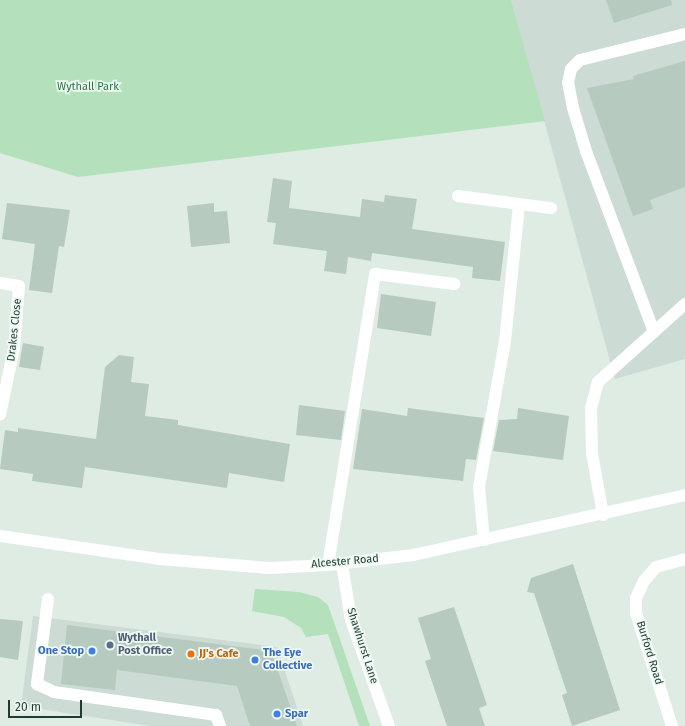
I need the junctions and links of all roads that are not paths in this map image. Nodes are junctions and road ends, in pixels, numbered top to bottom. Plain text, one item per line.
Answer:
1 (685, 34) edge
2 (458, 196) dead end
3 (519, 205) junction
4 (551, 208) dead end
5 (0, 283) edge
6 (454, 284) dead end
7 (685, 304) edge
8 (654, 332) junction
9 (0, 416) edge
10 (685, 495) edge
11 (603, 515) junction
12 (0, 536) edge
13 (484, 540) junction
14 (685, 559) edge
15 (342, 564) junction
16 (328, 565) junction
17 (48, 599) dead end
18 (220, 726) edge
19 (389, 726) edge
20 (672, 726) edge

1 - 8 street
2 - 3 street
3 - 4 street
3 - 13 street
5 - 9 street, Drakes Close
6 - 16 street
7 - 8 street
8 - 11 street
10 - 11 street, Alcester Road
11 - 13 street, Alcester Road
12 - 16 street, Alcester Road
13 - 15 street, Alcester Road
14 - 20 street, Burford Road
15 - 16 street, Alcester Road
15 - 19 street, Shawhurst Lane
17 - 18 street

